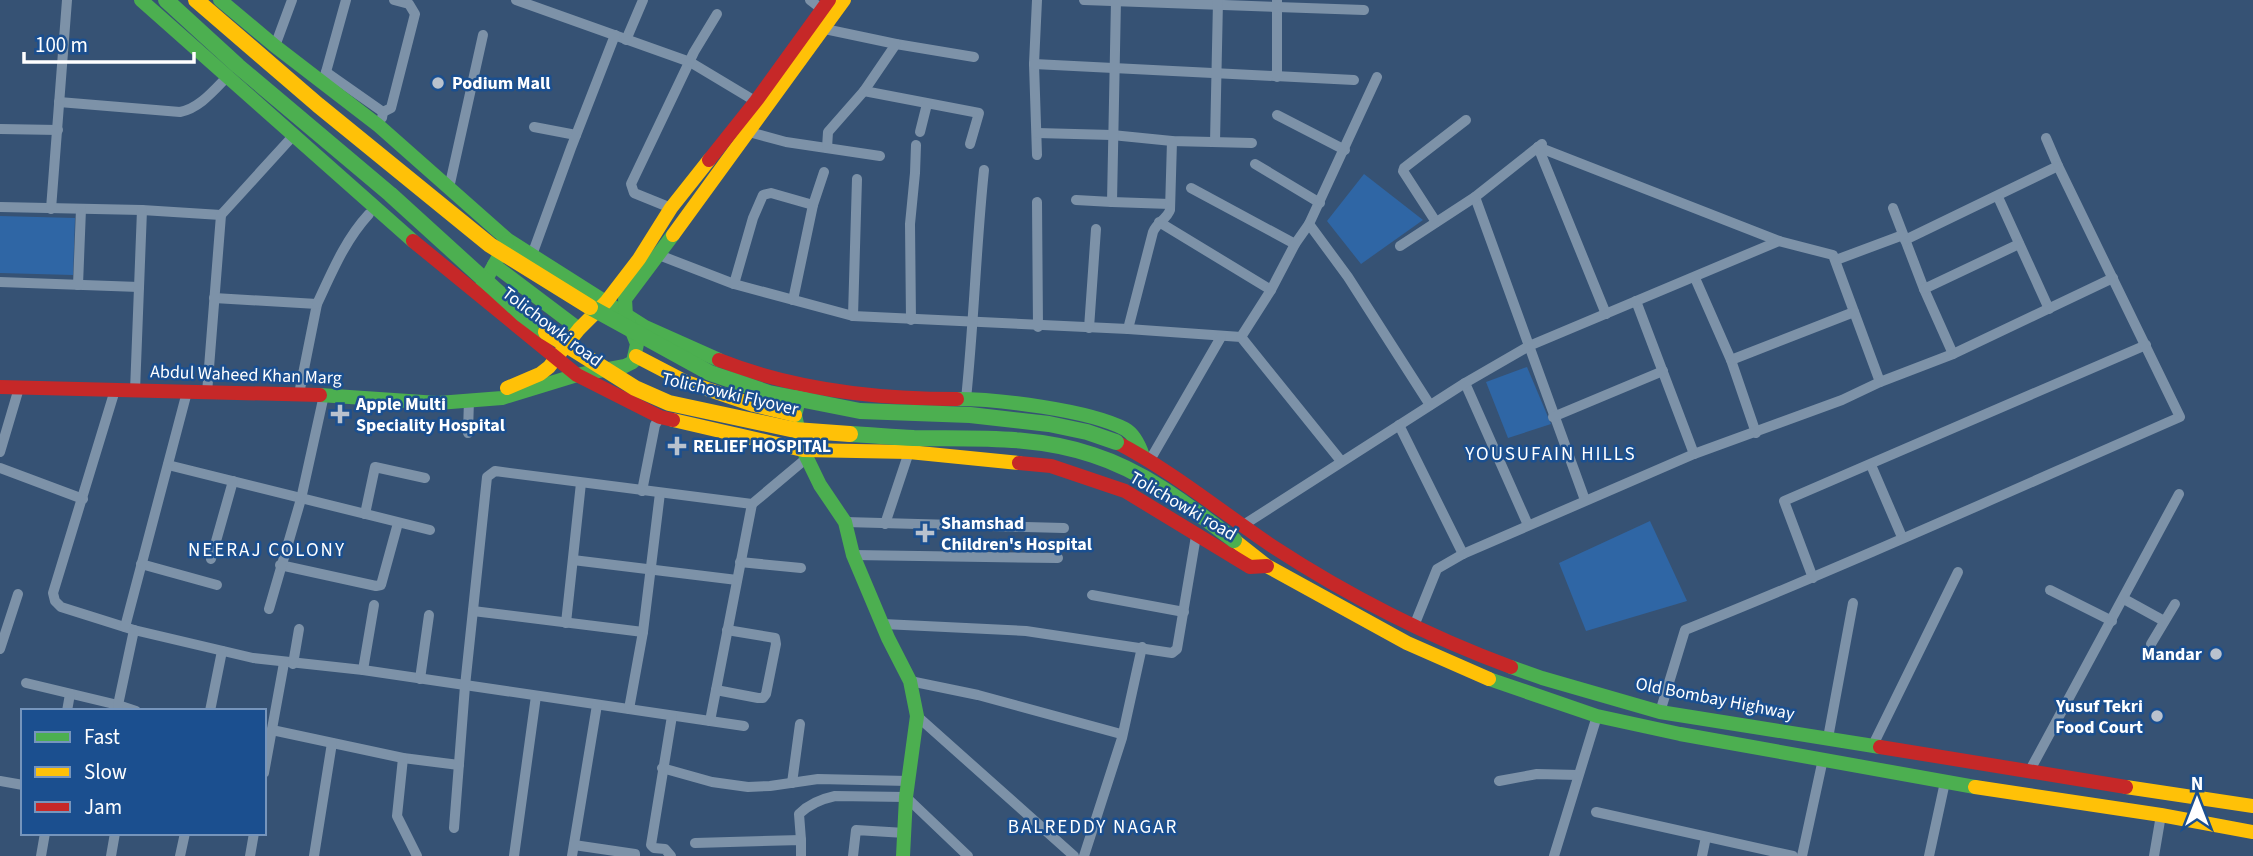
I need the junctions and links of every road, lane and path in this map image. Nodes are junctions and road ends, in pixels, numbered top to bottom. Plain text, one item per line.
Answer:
1 (67, 0) edge
2 (141, 0) edge
3 (166, 0) edge
4 (196, 0) edge
5 (292, 0) edge
6 (346, 0) edge
7 (394, 0) edge
8 (516, 0) edge
9 (643, 0) edge
10 (844, 0) edge
11 (1037, 0) edge
12 (1084, 0) edge
13 (1116, 1) edge
14 (1177, 1) edge
15 (224, 2) edge
16 (1218, 2) edge
17 (820, 3) edge
18 (546, 4) edge
19 (1277, 4) edge
20 (1364, 10) dead end
21 (717, 14) dead end
22 (818, 27) junction
23 (483, 35) dead end
24 (615, 35) junction
25 (626, 40) junction
26 (896, 44) junction
27 (275, 46) junction
28 (974, 57) dead end
29 (690, 62) junction
30 (1034, 64) junction
31 (1113, 68) junction
32 (1215, 74) junction
33 (228, 76) junction
34 (324, 77) junction
35 (1276, 77) junction
36 (1377, 77) dead end
37 (1354, 80) dead end
38 (864, 91) junction
39 (60, 102) junction
40 (927, 104) junction
41 (761, 105) junction
42 (1277, 115) dead end
43 (381, 119) junction
44 (1466, 120) dead end
45 (534, 127) dead end
46 (0, 128) edge
47 (58, 130) junction
48 (749, 132) junction
49 (920, 132) dead end
50 (1037, 133) junction
51 (576, 135) junction
52 (1112, 135) junction
53 (293, 136) junction
54 (2046, 138) dead end
55 (1172, 141) junction
56 (1215, 142) junction
57 (1252, 143) dead end
58 (970, 144) dead end
59 (916, 145) dead end
60 (1540, 145) junction
61 (827, 148) junction
62 (1345, 150) junction
63 (1037, 155) dead end
64 (880, 156) dead end
65 (1255, 164) dead end
66 (2058, 166) junction
67 (984, 170) dead end
68 (824, 172) dead end
69 (857, 179) dead end
70 (449, 188) junction
71 (1191, 188) dead end
72 (1475, 197) junction
73 (1998, 197) junction
74 (1076, 200) dead end
75 (1037, 202) dead end
76 (1112, 202) junction
77 (1320, 203) junction
78 (1170, 204) junction
79 (813, 205) junction
80 (0, 207) edge
81 (671, 208) junction
82 (1893, 208) dead end
83 (51, 209) junction
84 (81, 209) junction
85 (142, 210) junction
86 (369, 214) dead end
87 (221, 215) junction
88 (1159, 222) junction
89 (1436, 222) junction
90 (1309, 224) junction
91 (1096, 229) dead end
92 (1904, 238) junction
93 (508, 240) junction
94 (1779, 241) junction
95 (1295, 244) junction
96 (2019, 244) junction
97 (1400, 246) dead end
98 (532, 255) junction
99 (659, 255) junction
100 (1836, 260) junction
101 (494, 265) junction
102 (1695, 278) junction
103 (2113, 278) junction
104 (0, 282) edge
105 (734, 284) junction
106 (79, 285) junction
107 (139, 287) junction
108 (1924, 289) junction
109 (1271, 290) junction
110 (477, 294) junction
111 (214, 298) junction
112 (793, 300) junction
113 (1636, 301) junction
114 (606, 302) junction
115 (317, 304) junction
116 (2049, 309) junction
117 (624, 312) junction
118 (1854, 312) junction
119 (1605, 314) junction
120 (853, 316) junction
121 (911, 320) junction
122 (974, 323) junction
123 (1038, 327) junction
124 (1088, 328) junction
125 (579, 329) junction
126 (1128, 329) junction
127 (1221, 337) junction
128 (1241, 337) junction
129 (2146, 345) junction
130 (1529, 346) junction
131 (1953, 354) junction
132 (636, 356) junction
133 (556, 359) junction
134 (1731, 360) junction
135 (1663, 371) junction
136 (577, 375) junction
137 (1880, 382) junction
138 (1465, 383) junction
139 (803, 385) junction
140 (0, 387) edge
141 (19, 388) junction
142 (115, 390) junction
143 (135, 391) junction
144 (187, 392) junction
145 (207, 393) junction
146 (299, 394) junction
147 (324, 396) junction
148 (491, 398) junction
149 (470, 399) junction
150 (966, 399) junction
151 (1430, 405) junction
152 (795, 415) junction
153 (660, 417) junction
154 (1553, 417) junction
155 (1399, 425) junction
156 (468, 433) dead end
157 (1756, 433) junction
158 (0, 452) edge
159 (909, 452) junction
160 (805, 454) junction
161 (1694, 454) junction
162 (1147, 458) junction
163 (1340, 461) junction
164 (168, 465) junction
165 (1871, 465) junction
166 (0, 468) edge
167 (425, 478) dead end
168 (233, 481) junction
169 (581, 483) junction
170 (642, 491) junction
171 (660, 493) junction
172 (2179, 494) dead end
173 (83, 499) junction
174 (301, 499) junction
175 (1585, 500) junction
176 (752, 504) junction
177 (365, 514) junction
178 (845, 522) junction
179 (398, 523) junction
180 (885, 524) junction
181 (1245, 524) junction
182 (1528, 525) junction
183 (1064, 528) dead end
184 (430, 530) dead end
185 (1196, 537) junction
186 (1902, 537) junction
187 (1463, 554) junction
188 (853, 555) junction
189 (1058, 558) dead end
190 (211, 559) dead end
191 (573, 560) junction
192 (740, 562) junction
193 (141, 564) junction
194 (280, 565) junction
195 (1268, 566) junction
196 (801, 568) dead end
197 (651, 570) junction
198 (1958, 572) dead end
199 (1814, 578) junction
200 (737, 580) junction
201 (217, 585) dead end
202 (2050, 590) dead end
203 (18, 594) dead end
204 (1092, 595) dead end
205 (2124, 599) junction
206 (1853, 603) dead end
207 (2175, 604) dead end
208 (374, 605) dead end
209 (269, 609) dead end
210 (473, 611) junction
211 (1184, 612) junction
212 (429, 615) dead end
213 (2112, 621) junction
214 (2164, 621) junction
215 (566, 623) junction
216 (883, 624) junction
217 (1414, 626) junction
218 (129, 629) junction
219 (299, 629) dead end
220 (727, 629) junction
221 (643, 632) junction
222 (2151, 644) dead end
223 (1142, 648) junction
224 (0, 649) edge
225 (222, 651) junction
226 (289, 663) junction
227 (363, 670) junction
228 (420, 679) junction
229 (910, 681) junction
230 (26, 683) dead end
231 (465, 686) junction
232 (716, 690) junction
233 (70, 694) junction
234 (536, 696) junction
235 (118, 705) junction
236 (597, 705) junction
237 (67, 709) edge
238 (130, 709) edge
239 (210, 709) edge
240 (629, 709) junction
241 (1660, 712) junction
242 (672, 716) junction
243 (916, 716) junction
244 (1597, 716) junction
245 (710, 721) junction
246 (800, 724) dead end
247 (744, 726) dead end
248 (272, 730) junction
249 (1121, 734) junction
250 (1828, 738) junction
251 (332, 743) junction
252 (1873, 745) junction
253 (403, 758) junction
254 (1822, 759) junction
255 (266, 762) edge
256 (459, 765) junction
257 (662, 768) junction
258 (2029, 772) junction
259 (1578, 775) junction
260 (0, 781) edge
261 (1499, 781) dead end
262 (1945, 782) junction
263 (792, 783) junction
264 (21, 785) edge
265 (907, 789) junction
266 (2253, 806) edge
267 (1596, 812) dead end
268 (2161, 815) junction
269 (454, 828) dead end
270 (905, 832) junction
271 (2253, 832) edge
272 (45, 835) edge
273 (115, 835) edge
274 (184, 835) edge
275 (254, 835) edge
276 (1706, 837) junction
277 (801, 840) junction
278 (695, 844) dead end
279 (574, 845) junction
280 (41, 856) edge
281 (111, 856) edge
282 (180, 856) edge
283 (250, 856) edge
284 (314, 856) edge
285 (417, 856) edge
286 (514, 856) edge
287 (572, 856) edge
288 (635, 856) edge
289 (671, 856) edge
290 (801, 856) edge
291 (853, 856) edge
292 (903, 856) edge
293 (968, 856) edge
294 (1074, 856) edge
295 (1084, 856) edge
296 (1554, 856) edge
297 (1702, 856) edge
298 (1793, 856) edge
299 (1802, 856) edge
300 (1929, 856) edge
301 (2154, 856) edge

1 - 39 street
2 - 33 main road, Tolichowki road
3 - 195 main road, Tolichowki Flyover, bridge
4 - 162 main road, Tolichowki Flyover, bridge
5 - 27 street
6 - 34 street
7 - 43 street
8 - 18 street
9 - 25 street
10 - 22 main road
11 - 30 street
12 - 13 street
13 - 14 street
13 - 31 street
14 - 16 street
15 - 27 main road, Tolichowki road
16 - 19 street
16 - 32 street
17 - 22 main road
18 - 24 street
19 - 20 street
19 - 35 street
21 - 29 street
22 - 26 street
22 - 41 main road
23 - 70 street
24 - 25 street
24 - 51 street
25 - 29 street
26 - 28 street
26 - 38 street
27 - 34 main road, Tolichowki road
29 - 41 street
29 - 81 street
30 - 31 street
30 - 50 street
31 - 32 street
31 - 52 street
32 - 35 street
32 - 56 street
33 - 39 street
33 - 53 main road, Tolichowki road
34 - 43 main road, Tolichowki road
35 - 37 street
36 - 62 street
38 - 40 street
38 - 61 street
39 - 47 street
40 - 49 street
40 - 58 street
41 - 48 main road
41 - 81 main road
42 - 62 street
43 - 70 main road, Tolichowki road
44 - 89 street
45 - 51 street
46 - 47 street
47 - 83 street
48 - 61 street
48 - 99 main road
50 - 52 street
50 - 63 street
51 - 98 street
52 - 55 street
52 - 76 street
53 - 87 street
53 - 110 main road, Tolichowki road
54 - 66 street
55 - 56 street
55 - 78 street
56 - 57 street
59 - 121 street
60 - 72 street
60 - 94 street
60 - 119 street
61 - 64 street
62 - 77 street
65 - 77 street
66 - 73 street
66 - 103 street
67 - 122 street
68 - 79 street
69 - 120 street
70 - 93 main road, Tolichowki road
71 - 95 street
72 - 89 street
72 - 130 street
73 - 92 street
73 - 96 street
74 - 76 street
75 - 123 street
76 - 78 street
77 - 90 street
78 - 88 street
79 - 105 street
79 - 112 street
80 - 83 street
81 - 114 main road
82 - 92 street
83 - 84 street
84 - 85 street
84 - 106 street
85 - 87 street
85 - 107 street
86 - 115 street
87 - 111 street
88 - 109 street
88 - 126 street
89 - 97 street
90 - 95 street
90 - 151 street
91 - 124 street
92 - 100 street
92 - 108 street
93 - 98 main road, Tolichowki road
93 - 101 main road
94 - 100 street
94 - 102 street
95 - 109 street
96 - 108 street
96 - 116 street
98 - 114 main road, Tolichowki road
99 - 105 street
99 - 117 main road
100 - 118 street
101 - 110 main road
101 - 125 main road
102 - 113 street
102 - 134 street
103 - 116 street
103 - 129 street
104 - 106 street
105 - 112 street
106 - 107 street
107 - 143 street
108 - 131 street
109 - 128 street
110 - 133 main road, Tolichowki road
111 - 115 street
111 - 145 street
112 - 120 street
113 - 119 street
113 - 135 street
114 - 117 main road, Tolichowki road
114 - 125 main road
115 - 146 street
116 - 131 street
117 - 132 main road
117 - 139 main road, Tolichowki road
118 - 134 street
118 - 137 street
119 - 130 street
120 - 121 street
121 - 122 street
122 - 123 street
122 - 150 street
123 - 124 street
124 - 126 street
125 - 133 main road
126 - 127 street
127 - 128 street
127 - 162 street
128 - 163 street
129 - 165 street
129 - 186 street
130 - 138 street
130 - 154 street
131 - 137 street
132 - 136 main road, Abdul Waheed Khan Marg
132 - 152 main road
133 - 136 main road, Tolichowki road
133 - 148 main road
134 - 157 street
135 - 154 street
135 - 161 street
136 - 148 main road, Abdul Waheed Khan Marg
136 - 153 main road, Tolichowki road
137 - 157 street
138 - 151 street
138 - 182 street
139 - 150 main road, Tolichowki road
139 - 152 main road
140 - 141 main road, Abdul Waheed Khan Marg
141 - 142 main road, Abdul Waheed Khan Marg
141 - 158 street
142 - 143 main road, Abdul Waheed Khan Marg
142 - 173 street
143 - 144 main road, Abdul Waheed Khan Marg
144 - 145 main road, Abdul Waheed Khan Marg
144 - 164 street
145 - 146 main road, Abdul Waheed Khan Marg
146 - 147 main road, Abdul Waheed Khan Marg
147 - 149 main road, Abdul Waheed Khan Marg
147 - 174 street
148 - 149 main road, Abdul Waheed Khan Marg
149 - 156 street
150 - 162 main road, Tolichowki road
151 - 155 street
152 - 160 main road
153 - 160 main road, Tolichowki road
153 - 170 street
154 - 175 street
155 - 163 street
155 - 187 street
157 - 161 street
159 - 160 main road, Tolichowki road
159 - 180 street
159 - 185 main road, Tolichowki road
160 - 176 street
160 - 178 main road
161 - 175 street
162 - 181 main road, Old Bombay Highway
163 - 181 street
164 - 168 street
164 - 193 street
165 - 186 street
165 - 199 street
166 - 173 street
167 - 177 street
168 - 174 street
168 - 190 street
169 - 170 street
169 - 191 street
169 - 210 street
170 - 171 street
171 - 176 street
171 - 197 street
172 - 205 street
173 - 218 street
174 - 177 street
174 - 194 street
175 - 182 street
176 - 192 street
177 - 179 street
178 - 180 street
178 - 188 main road
179 - 184 street
179 - 194 street
180 - 183 street
181 - 217 main road, Old Bombay Highway
182 - 187 street
185 - 195 main road, Tolichowki road
185 - 211 street
186 - 199 street
187 - 217 street
188 - 189 street
188 - 216 main road
191 - 197 street
191 - 215 street
192 - 196 street
192 - 200 street
193 - 201 street
193 - 218 street
194 - 209 street
195 - 244 main road
197 - 200 street
197 - 221 street
198 - 252 street
199 - 241 street
200 - 220 street
202 - 213 street
203 - 224 street
204 - 211 street
205 - 213 street
205 - 214 street
206 - 250 street
207 - 214 street
208 - 227 street
210 - 215 street
210 - 231 street
211 - 223 street
212 - 228 street
213 - 258 street
214 - 222 street
215 - 221 street
216 - 223 street
216 - 229 main road
217 - 241 main road, Old Bombay Highway
218 - 225 street
218 - 235 street
219 - 226 street
220 - 232 street
220 - 232 street
221 - 240 street
223 - 249 street
225 - 226 street
225 - 239 street
226 - 227 street
226 - 248 street
227 - 228 street
228 - 231 street
229 - 243 main road
229 - 249 street
230 - 233 street
231 - 234 street
231 - 256 street
232 - 245 street
233 - 235 street
233 - 237 street
234 - 236 street
234 - 286 street
235 - 238 street
236 - 240 street
236 - 279 street
240 - 242 street
241 - 250 main road, Old Bombay Highway
242 - 245 street
242 - 257 street
243 - 265 main road
243 - 294 street
244 - 254 main road
244 - 259 street
245 - 247 street
246 - 263 street
248 - 251 street
248 - 255 street
249 - 295 street
250 - 252 main road, Old Bombay Highway
251 - 253 street
251 - 284 street
252 - 258 main road, Old Bombay Highway
253 - 256 street
253 - 285 street
254 - 262 main road
254 - 299 street
256 - 269 street
257 - 263 street
257 - 289 street
258 - 266 main road, Old Bombay Highway
259 - 261 street
259 - 296 street
260 - 264 street
262 - 268 main road
262 - 300 street
263 - 265 street
265 - 270 main road
265 - 277 street
265 - 293 street
267 - 276 street
268 - 271 main road
268 - 301 street
270 - 291 street
270 - 292 main road
272 - 280 street
273 - 281 street
274 - 282 street
275 - 283 street
276 - 297 street
276 - 298 street
277 - 278 street
277 - 290 street
279 - 287 street
279 - 288 street

